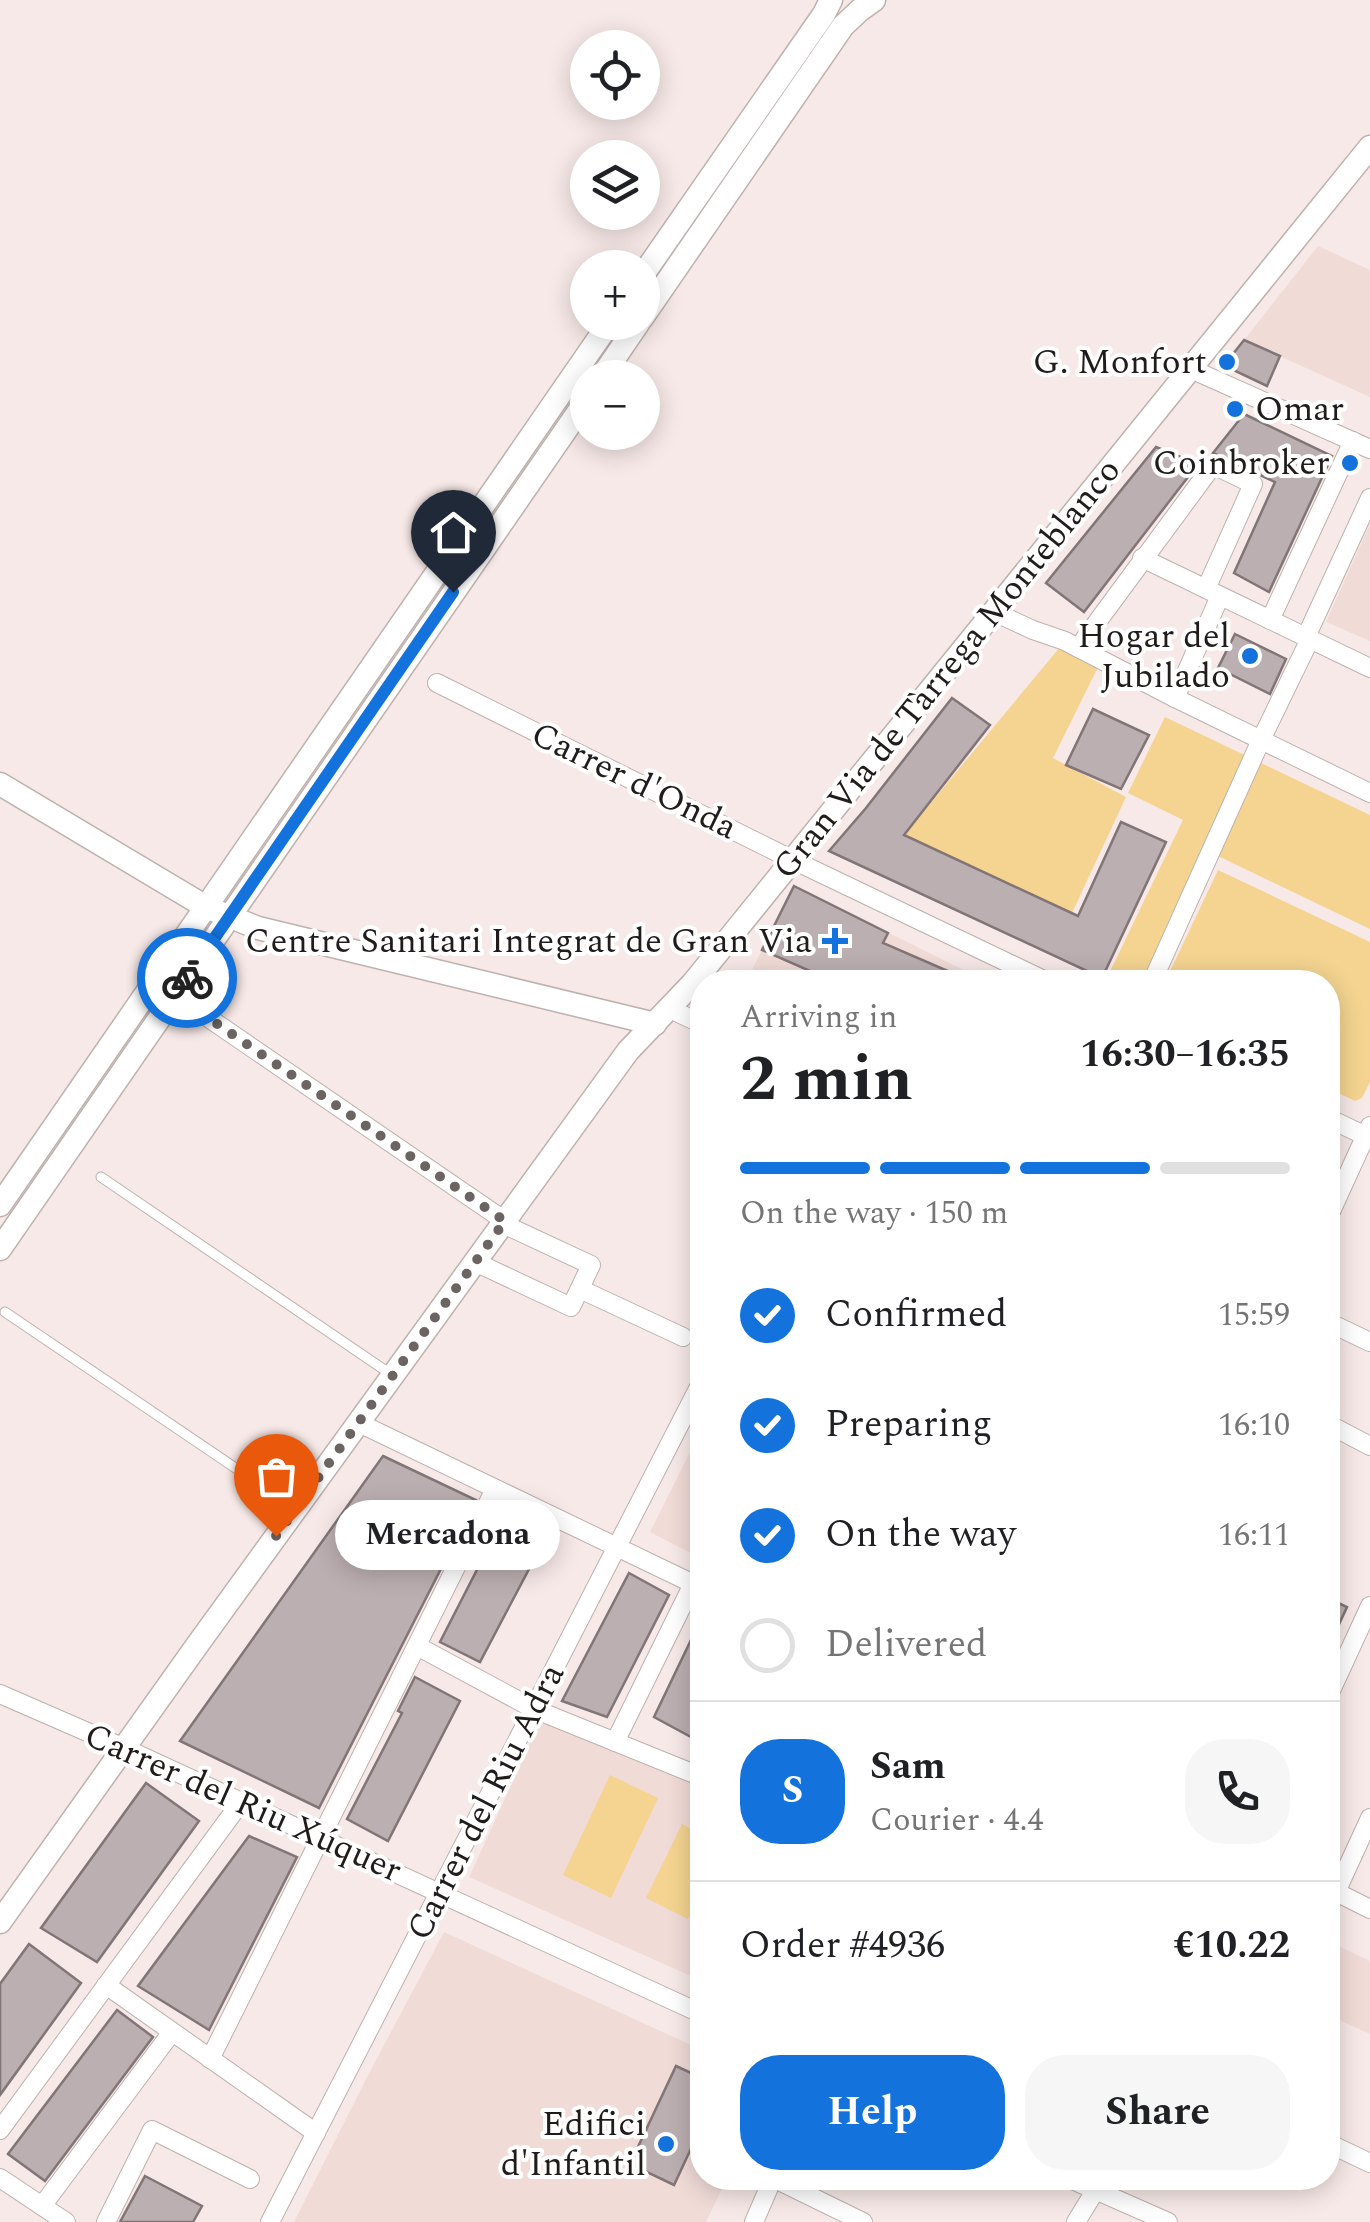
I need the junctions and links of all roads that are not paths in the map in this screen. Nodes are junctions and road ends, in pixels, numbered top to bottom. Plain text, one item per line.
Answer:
1 (831, 0) edge
2 (874, 0) edge
3 (1367, 156) edge
4 (660, 250) edge
5 (660, 292) edge
6 (598, 340) edge
7 (1191, 369) junction
8 (570, 424) edge
9 (1361, 445) edge
10 (1370, 498) edge
11 (1142, 558) junction
12 (1213, 592) junction
13 (994, 612) junction
14 (1270, 620) junction
15 (1308, 638) junction
16 (1078, 648) junction
17 (1370, 668) edge
18 (437, 683) dead end
19 (1175, 698) junction
20 (1262, 740) junction
21 (0, 784) edge
22 (1370, 793) edge
23 (793, 860) junction
24 (206, 907) junction
25 (229, 918) junction
26 (701, 970) edge
27 (1023, 970) edge
28 (1157, 970) edge
29 (690, 983) edge
30 (175, 995) junction
31 (662, 1016) junction
32 (690, 1022) edge
33 (1340, 1122) edge
34 (1368, 1133) edge
35 (101, 1177) dead end
36 (1340, 1192) edge
37 (0, 1206) edge
38 (504, 1222) junction
39 (0, 1249) edge
40 (476, 1262) junction
41 (580, 1289) junction
42 (6, 1312) dead end
43 (1340, 1328) edge
44 (683, 1338) dead end
45 (1370, 1342) edge
46 (392, 1376) junction
47 (690, 1404) edge
48 (358, 1422) junction
49 (1340, 1430) edge
50 (1370, 1446) edge
51 (495, 1489) junction
52 (296, 1509) junction
53 (617, 1547) junction
54 (690, 1582) edge
55 (690, 1601) edge
56 (1370, 1606) edge
57 (417, 1646) junction
58 (1340, 1671) edge
59 (0, 1694) edge
60 (534, 1709) junction
61 (615, 1742) junction
62 (124, 1748) junction
63 (690, 1772) edge
64 (241, 1802) junction
65 (1370, 1818) edge
66 (320, 1838) junction
67 (1340, 1875) edge
68 (440, 1893) junction
69 (1340, 1894) edge
70 (1370, 1908) edge
71 (0, 1922) edge
72 (106, 1986) junction
73 (690, 2008) edge
74 (172, 2032) junction
75 (210, 2058) junction
76 (0, 2130) edge
77 (316, 2133) junction
78 (1340, 2149) edge
79 (1370, 2163) edge
80 (0, 2178) edge
81 (250, 2179) dead end
82 (768, 2190) edge
83 (798, 2190) edge
84 (1096, 2190) edge
85 (1111, 2190) edge
86 (42, 2206) junction
87 (66, 2222) edge
88 (106, 2222) edge
89 (270, 2222) edge
90 (754, 2222) edge
91 (863, 2222) edge
92 (1076, 2222) edge
93 (1168, 2222) edge

1 - 4 street
2 - 5 street
3 - 7 street, Gran Via de Tàrrega Monteblanco
6 - 24 street
7 - 9 street
7 - 13 street, Gran Via de Tàrrega Monteblanco
8 - 25 street
9 - 14 street
10 - 15 street
11 - 12 street
11 - 12 street
11 - 16 street
12 - 14 street
12 - 19 street
13 - 16 street
13 - 23 street, Gran Via de Tàrrega Monteblanco
14 - 15 street
15 - 17 street
15 - 20 street
16 - 19 street
18 - 23 street, Carrer d'Onda
19 - 20 street
20 - 22 street
20 - 28 street
21 - 24 street
23 - 26 street, Gran Via de Tàrrega Monteblanco
23 - 27 street, Carrer d'Onda
24 - 25 street
24 - 37 street
25 - 30 street
25 - 31 street
29 - 31 street, Gran Via de Tàrrega Monteblanco
30 - 38 street
30 - 39 street
31 - 32 street
31 - 38 street, Gran Via de Tàrrega Monteblanco
33 - 34 street
34 - 36 street
35 - 46 lane
38 - 40 street, Gran Via de Tàrrega Monteblanco
38 - 41 street
40 - 41 street
40 - 46 street, Gran Via de Tàrrega Monteblanco
41 - 44 street
42 - 52 lane
43 - 45 street
46 - 48 street, Gran Via de Tàrrega Monteblanco
47 - 53 street, Carrer del Riu Adra
48 - 51 street
48 - 52 street, Gran Via de Tàrrega Monteblanco
49 - 50 street
51 - 53 street
51 - 57 street
52 - 62 street, Gran Via de Tàrrega Monteblanco
53 - 54 street
53 - 60 street, Carrer del Riu Adra
55 - 61 street
56 - 58 street
57 - 60 street
57 - 66 street
59 - 62 street, Carrer del Riu Xúquer
60 - 61 street
60 - 68 street, Carrer del Riu Adra
61 - 63 street
62 - 64 street, Carrer del Riu Xúquer
62 - 71 street, Gran Via de Tàrrega Monteblanco
64 - 66 street, Carrer del Riu Xúquer
64 - 72 street
65 - 67 street
66 - 68 street, Carrer del Riu Xúquer
66 - 75 street
68 - 73 street, Carrer del Riu Xúquer
68 - 77 street, Carrer del Riu Adra
69 - 70 street
72 - 74 street
72 - 76 street
74 - 75 street
74 - 86 street
75 - 77 street
77 - 89 street, Carrer del Riu Adra
78 - 79 street
80 - 86 street
81 - 88 street
82 - 90 street
83 - 91 street
84 - 92 street
85 - 93 street
86 - 87 street

